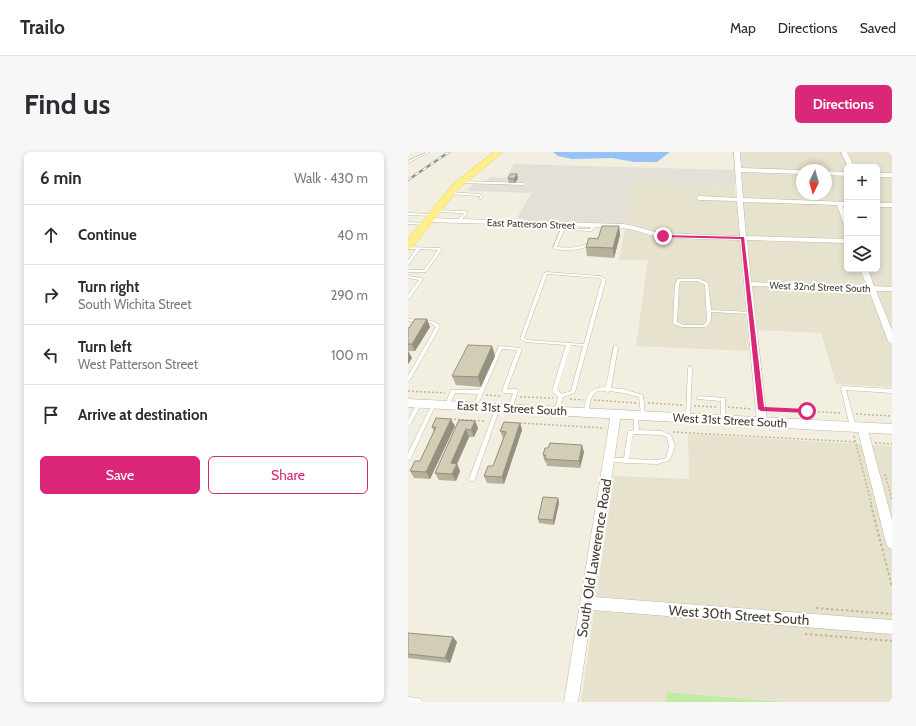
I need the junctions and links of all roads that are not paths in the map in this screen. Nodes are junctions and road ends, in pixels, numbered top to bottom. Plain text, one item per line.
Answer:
1 (429, 152) edge
2 (499, 152) edge
3 (737, 152) edge
4 (844, 152) edge
5 (408, 162) edge
6 (850, 164) edge
7 (739, 170) junction
8 (796, 172) edge
9 (832, 173) edge
10 (844, 174) edge
11 (880, 175) edge
12 (892, 175) edge
13 (460, 182) junction
14 (523, 184) dead end
15 (450, 193) junction
16 (699, 198) dead end
17 (480, 199) dead end
18 (739, 200) junction
19 (839, 203) junction
20 (844, 204) edge
21 (880, 205) edge
22 (892, 205) edge
23 (408, 214) edge
24 (415, 214) junction
25 (431, 217) junction
26 (844, 217) edge
27 (459, 221) junction
28 (408, 223) edge
29 (563, 227) junction
30 (596, 238) edge
31 (743, 238) junction
32 (844, 241) edge
33 (408, 247) edge
34 (419, 248) junction
35 (408, 263) edge
36 (408, 271) edge
37 (865, 272) edge
38 (408, 277) edge
39 (748, 284) junction
40 (872, 288) junction
41 (892, 289) edge
42 (408, 298) edge
43 (709, 311) junction
44 (751, 313) junction
45 (408, 320) edge
46 (892, 341) edge
47 (569, 344) junction
48 (586, 345) junction
49 (616, 346) dead end
50 (690, 368) dead end
51 (408, 380) edge
52 (608, 390) junction
53 (892, 391) edge
54 (480, 393) junction
55 (560, 397) junction
56 (699, 398) dead end
57 (414, 403) edge
58 (434, 404) junction
59 (447, 405) junction
60 (475, 406) junction
61 (587, 406) junction
62 (498, 407) junction
63 (510, 408) junction
64 (557, 410) junction
65 (640, 411) junction
66 (688, 411) junction
67 (616, 413) junction
68 (723, 420) junction
69 (762, 422) junction
70 (408, 424) edge
71 (892, 429) edge
72 (856, 430) junction
73 (637, 432) junction
74 (408, 458) edge
75 (609, 460) junction
76 (626, 461) junction
77 (472, 479) dead end
78 (892, 543) edge
79 (587, 604) junction
80 (892, 627) edge
81 (408, 701) edge
82 (418, 702) edge
83 (571, 702) edge

1 - 5 lane
2 - 13 main road
3 - 7 street
4 - 6 street
7 - 8 street
7 - 18 street
9 - 10 street
11 - 12 street
13 - 14 lane
13 - 15 main road
15 - 17 lane
15 - 25 main road
16 - 18 street
18 - 19 street
18 - 31 street
19 - 20 street
19 - 26 street
21 - 22 street
23 - 24 lane
24 - 25 lane
24 - 28 lane
25 - 27 street, East Patterson Street
25 - 27 lane
25 - 28 lane
25 - 33 main road
27 - 29 street, East Patterson Street
29 - 30 lane
29 - 31 street, East Patterson Street
31 - 32 street, East Patterson Street
31 - 39 street
33 - 34 lane
34 - 35 lane
34 - 36 lane
37 - 40 street
38 - 42 lane
39 - 40 street, West 32nd Street South
39 - 44 street
40 - 41 street, West 32nd Street South
40 - 46 street
43 - 43 lane
43 - 44 lane
44 - 69 street
45 - 51 lane
47 - 48 lane
47 - 48 lane
47 - 55 lane
48 - 55 lane
49 - 52 lane
50 - 66 lane
52 - 61 lane
52 - 65 lane
53 - 72 lane
54 - 59 lane
54 - 60 lane
54 - 63 lane
55 - 64 lane
56 - 68 lane
57 - 58 street, East 31st Street South
57 - 70 lane
58 - 59 street, East 31st Street South
58 - 74 lane
59 - 60 street, East 31st Street South
60 - 62 street, East 31st Street South
61 - 64 street, East 31st Street South
61 - 67 street, East 31st Street South
62 - 63 street, East 31st Street South
62 - 77 lane
63 - 64 street, East 31st Street South
65 - 66 street, West 31st Street South
65 - 67 street, West 31st Street South
65 - 73 lane
66 - 68 street, West 31st Street South
67 - 75 street, South Old Lawerence Road
68 - 69 street, West 31st Street South
69 - 72 street, West 31st Street South
71 - 72 street, West 31st Street South
72 - 78 street
73 - 76 lane
73 - 76 lane
75 - 76 lane
75 - 79 street, South Old Lawerence Road
79 - 80 street, West 30th Street South
79 - 83 street, South Old Lawerence Road
81 - 82 lane

